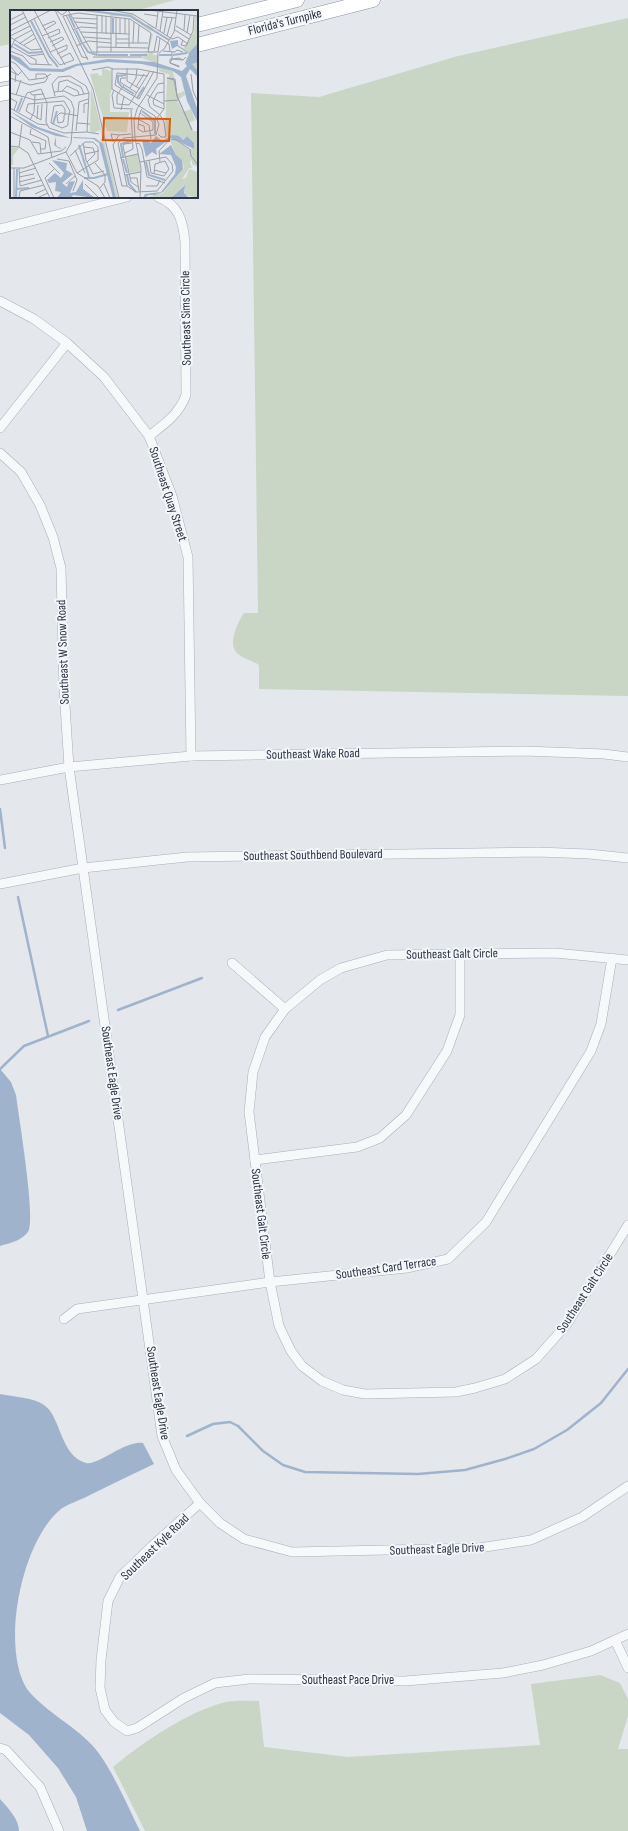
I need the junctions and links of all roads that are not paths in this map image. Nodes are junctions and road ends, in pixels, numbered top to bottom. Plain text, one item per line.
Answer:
1 (297, 0) edge
2 (374, 0) edge
3 (198, 25) edge
4 (198, 45) edge
5 (10, 72) edge
6 (0, 75) edge
7 (10, 92) edge
8 (0, 94) edge
9 (123, 198) edge
10 (160, 198) edge
11 (0, 229) edge
12 (0, 301) edge
13 (67, 343) junction
14 (0, 428) edge
15 (149, 436) junction
16 (0, 453) edge
17 (191, 756) junction
18 (628, 757) edge
19 (69, 767) junction
20 (0, 780) edge
21 (628, 858) edge
22 (83, 868) junction
23 (0, 884) edge
24 (460, 955) junction
25 (612, 958) junction
26 (628, 960) edge
27 (232, 963) dead end
28 (285, 1009) junction
29 (255, 1160) junction
30 (628, 1224) edge
31 (270, 1282) junction
32 (144, 1300) junction
33 (64, 1319) dead end
34 (628, 1486) edge
35 (200, 1503) junction
36 (628, 1634) edge
37 (615, 1640) junction
38 (628, 1668) edge
39 (100, 1688) joint
40 (0, 1748) edge
41 (59, 1831) edge

1 - 3 highway, Florida's Turnpike
2 - 4 highway, Florida's Turnpike
5 - 6 highway
7 - 8 highway
9 - 11 street
10 - 15 street, Southeast Sims Circle
12 - 13 street, Southeast Quay Street
13 - 14 street
13 - 15 street, Southeast Quay Street
15 - 17 street, Southeast Quay Street
16 - 19 street, Southeast W Snow Road
17 - 18 street, Southeast Wake Road
17 - 19 street, Southeast Wake Road
19 - 20 street, Southeast Wake Road
19 - 22 street, Southeast W Snow Road
21 - 22 street, Southeast Southbend Boulevard
22 - 23 street, Southeast Southbend Boulevard
22 - 32 street, Southeast Eagle Drive
24 - 25 street, Southeast Galt Circle
24 - 28 street, Southeast Galt Circle
24 - 29 street
25 - 26 street, Southeast Galt Circle
25 - 31 street, Southeast Card Terrace
27 - 28 street
28 - 29 street, Southeast Galt Circle
29 - 31 street, Southeast Galt Circle
30 - 31 street, Southeast Galt Circle
31 - 32 street, Southeast Card Terrace
32 - 33 street, Southeast Card Terrace
32 - 35 street, Southeast Eagle Drive
34 - 35 street, Southeast Eagle Drive
35 - 39 street, Southeast Kyle Road
36 - 37 street, Southeast Pace Drive
37 - 38 street
37 - 39 street, Southeast Pace Drive
40 - 41 street

